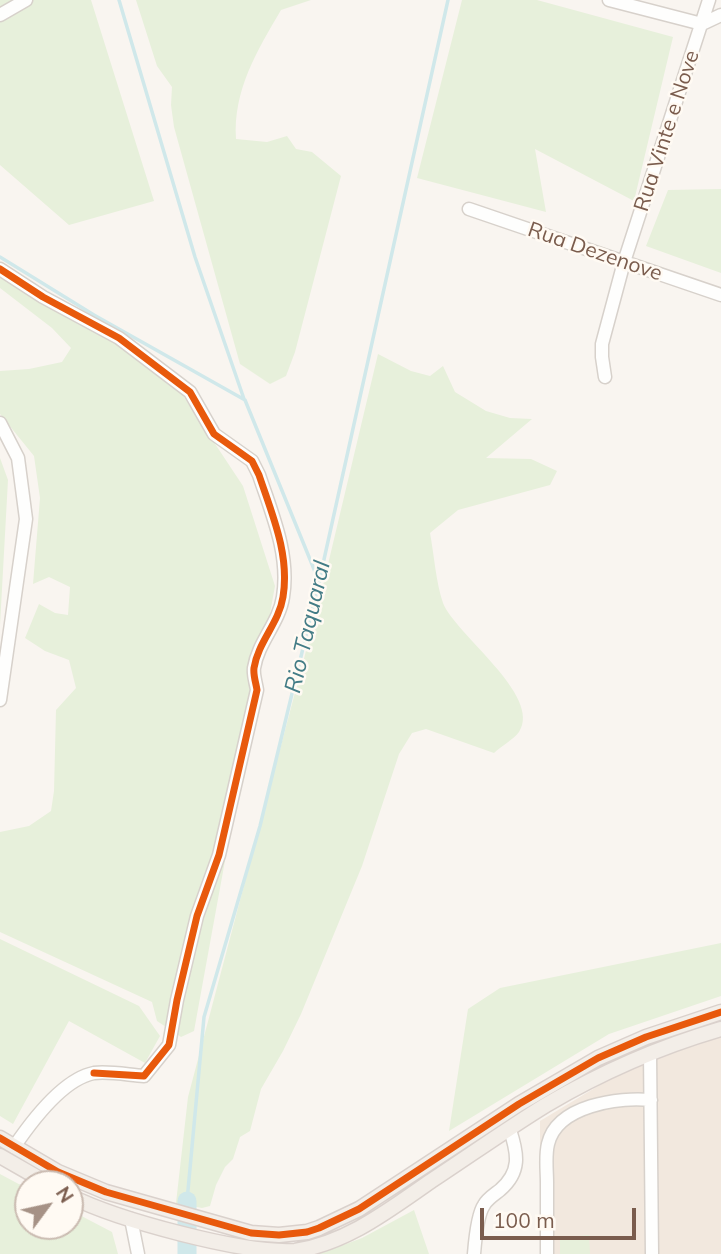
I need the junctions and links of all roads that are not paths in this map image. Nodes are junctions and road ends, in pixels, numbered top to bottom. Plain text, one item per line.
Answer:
1 (26, 0) edge
2 (609, 0) edge
3 (709, 0) edge
4 (0, 15) edge
5 (721, 15) edge
6 (702, 24) junction
7 (469, 209) dead end
8 (624, 262) junction
9 (0, 269) edge
10 (721, 295) edge
11 (605, 377) dead end
12 (0, 423) edge
13 (0, 700) edge
14 (721, 1012) edge
15 (721, 1029) edge
16 (650, 1053) junction
17 (651, 1100) junction
18 (510, 1130) junction
19 (0, 1138) edge
20 (14, 1147) junction
21 (0, 1156) edge
22 (24, 1170) edge
23 (84, 1201) edge
24 (131, 1219) junction
25 (138, 1254) edge
26 (474, 1254) edge
27 (547, 1254) edge
28 (652, 1254) edge

1 - 4 street
2 - 6 street
3 - 6 street, Rua Vinte e Nove
5 - 6 street
6 - 8 street, Rua Vinte e Nove
7 - 8 street, Rua Dezenove
8 - 10 street, Rua Dezenove
8 - 11 street, Rua Vinte e Nove
9 - 20 street
12 - 13 street
14 - 20 main road
15 - 16 main road
16 - 17 street
16 - 18 main road
17 - 27 street
17 - 28 street
18 - 24 main road
18 - 26 street
19 - 20 main road
21 - 22 main road
23 - 24 main road
24 - 25 street

